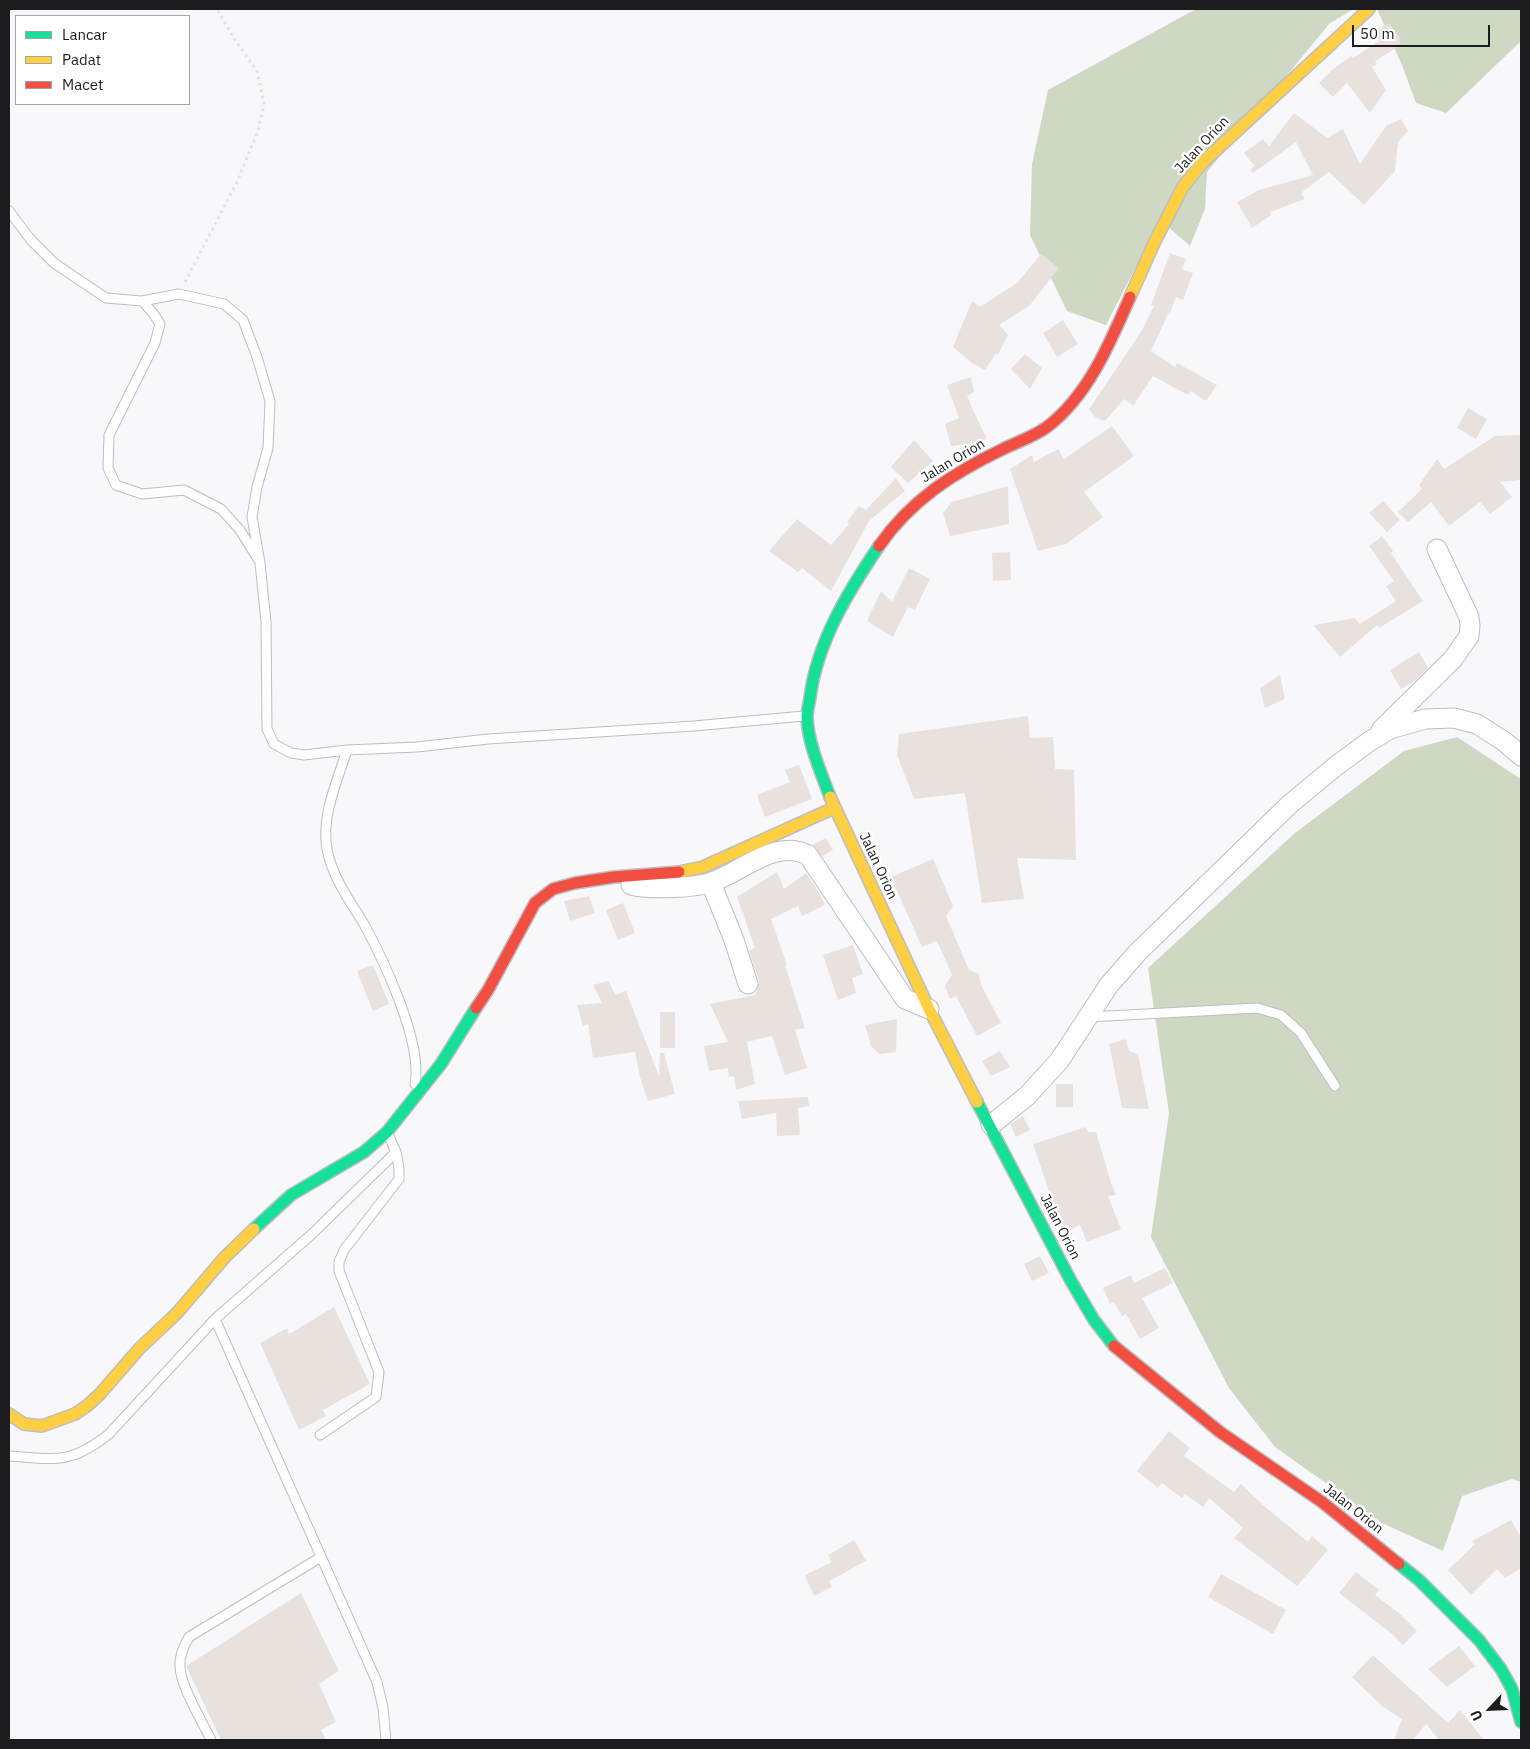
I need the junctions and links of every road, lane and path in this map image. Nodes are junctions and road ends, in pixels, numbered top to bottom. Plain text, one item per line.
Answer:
1 (217, 9) edge
2 (1368, 9) edge
3 (9, 211) edge
4 (179, 294) junction
5 (142, 301) junction
6 (1437, 549) dead end
7 (260, 564) junction
8 (807, 716) junction
9 (1370, 742) junction
10 (347, 750) junction
11 (1521, 756) edge
12 (834, 808) junction
13 (614, 877) junction
14 (711, 883) junction
15 (748, 984) dead end
16 (929, 1010) junction
17 (1089, 1017) junction
18 (1334, 1086) dead end
19 (412, 1102) junction
20 (991, 1125) junction
21 (387, 1132) junction
22 (396, 1152) junction
23 (215, 1319) junction
24 (9, 1414) edge
25 (320, 1435) dead end
26 (9, 1456) edge
27 (321, 1557) junction
28 (1517, 1689) edge
29 (1521, 1722) edge
30 (211, 1740) edge
31 (386, 1740) edge

1 - 4 path
2 - 8 main road, Jalan Orion
3 - 5 lane
4 - 5 lane
4 - 7 lane
5 - 7 lane
6 - 9 street
7 - 10 lane
8 - 10 lane
8 - 12 main road, Jalan Orion
9 - 11 street
9 - 17 street
10 - 19 lane
12 - 13 main road
12 - 16 main road, Jalan Orion
13 - 14 street
13 - 19 main road
14 - 15 street
14 - 16 street
16 - 20 main road, Jalan Orion
17 - 18 lane
17 - 20 street
19 - 21 main road
20 - 28 main road, Jalan Orion
21 - 22 lane
21 - 24 main road
22 - 23 lane
22 - 25 lane
23 - 26 lane
23 - 27 lane
27 - 30 lane
27 - 31 lane
28 - 29 main road, Jalan Orion

